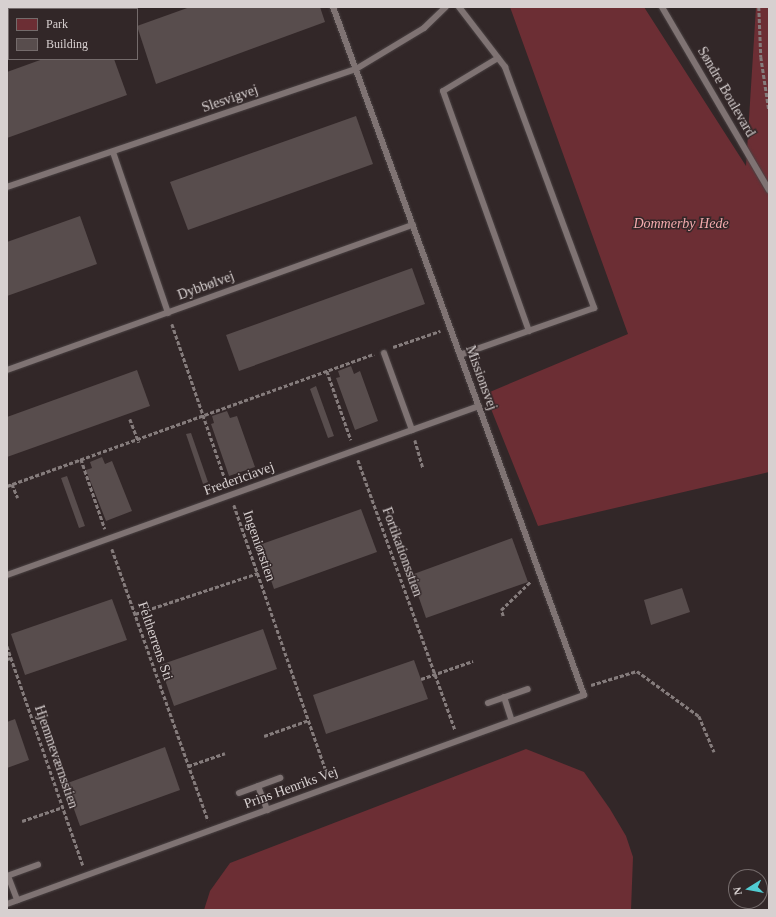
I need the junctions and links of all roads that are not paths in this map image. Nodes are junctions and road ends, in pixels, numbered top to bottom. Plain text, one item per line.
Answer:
1 (333, 7) edge
2 (446, 7) edge
3 (459, 7) edge
4 (662, 7) edge
5 (498, 58) junction
6 (356, 69) junction
7 (113, 152) junction
8 (7, 188) edge
9 (769, 190) edge
10 (413, 226) junction
11 (168, 313) junction
12 (530, 331) junction
13 (384, 353) dead end
14 (460, 355) junction
15 (7, 370) edge
16 (479, 406) junction
17 (412, 430) junction
18 (7, 575) edge
19 (528, 688) dead end
20 (584, 695) joint
21 (504, 697) junction
22 (488, 703) dead end
23 (512, 721) junction
24 (280, 778) dead end
25 (258, 786) junction
26 (239, 793) dead end
27 (267, 810) junction
28 (38, 865) dead end
29 (8, 876) edge
30 (17, 900) junction
31 (7, 904) edge

1 - 6 lane, Missionsvej
2 - 6 lane, Slesvigvej
3 - 5 lane
4 - 9 lane, Søndre Boulevard
5 - 12 lane
5 - 12 lane
6 - 7 lane, Slesvigvej
6 - 10 lane, Missionsvej
7 - 8 lane, Slesvigvej
7 - 11 lane
10 - 11 lane, Dybbølvej
10 - 14 lane, Missionsvej
11 - 15 lane, Dybbølvej
12 - 14 lane
13 - 17 lane
14 - 16 lane, Missionsvej
16 - 17 lane, Fredericiavej
16 - 20 lane, Missionsvej
17 - 18 lane, Fredericiavej
19 - 21 lane
20 - 23 lane, Prins Henriks Vej
21 - 22 lane
21 - 23 lane
23 - 27 lane, Prins Henriks Vej
24 - 25 lane
25 - 26 lane
25 - 27 lane
27 - 30 lane, Prins Henriks Vej
28 - 29 lane
29 - 30 lane
30 - 31 lane, Prins Henriks Vej

